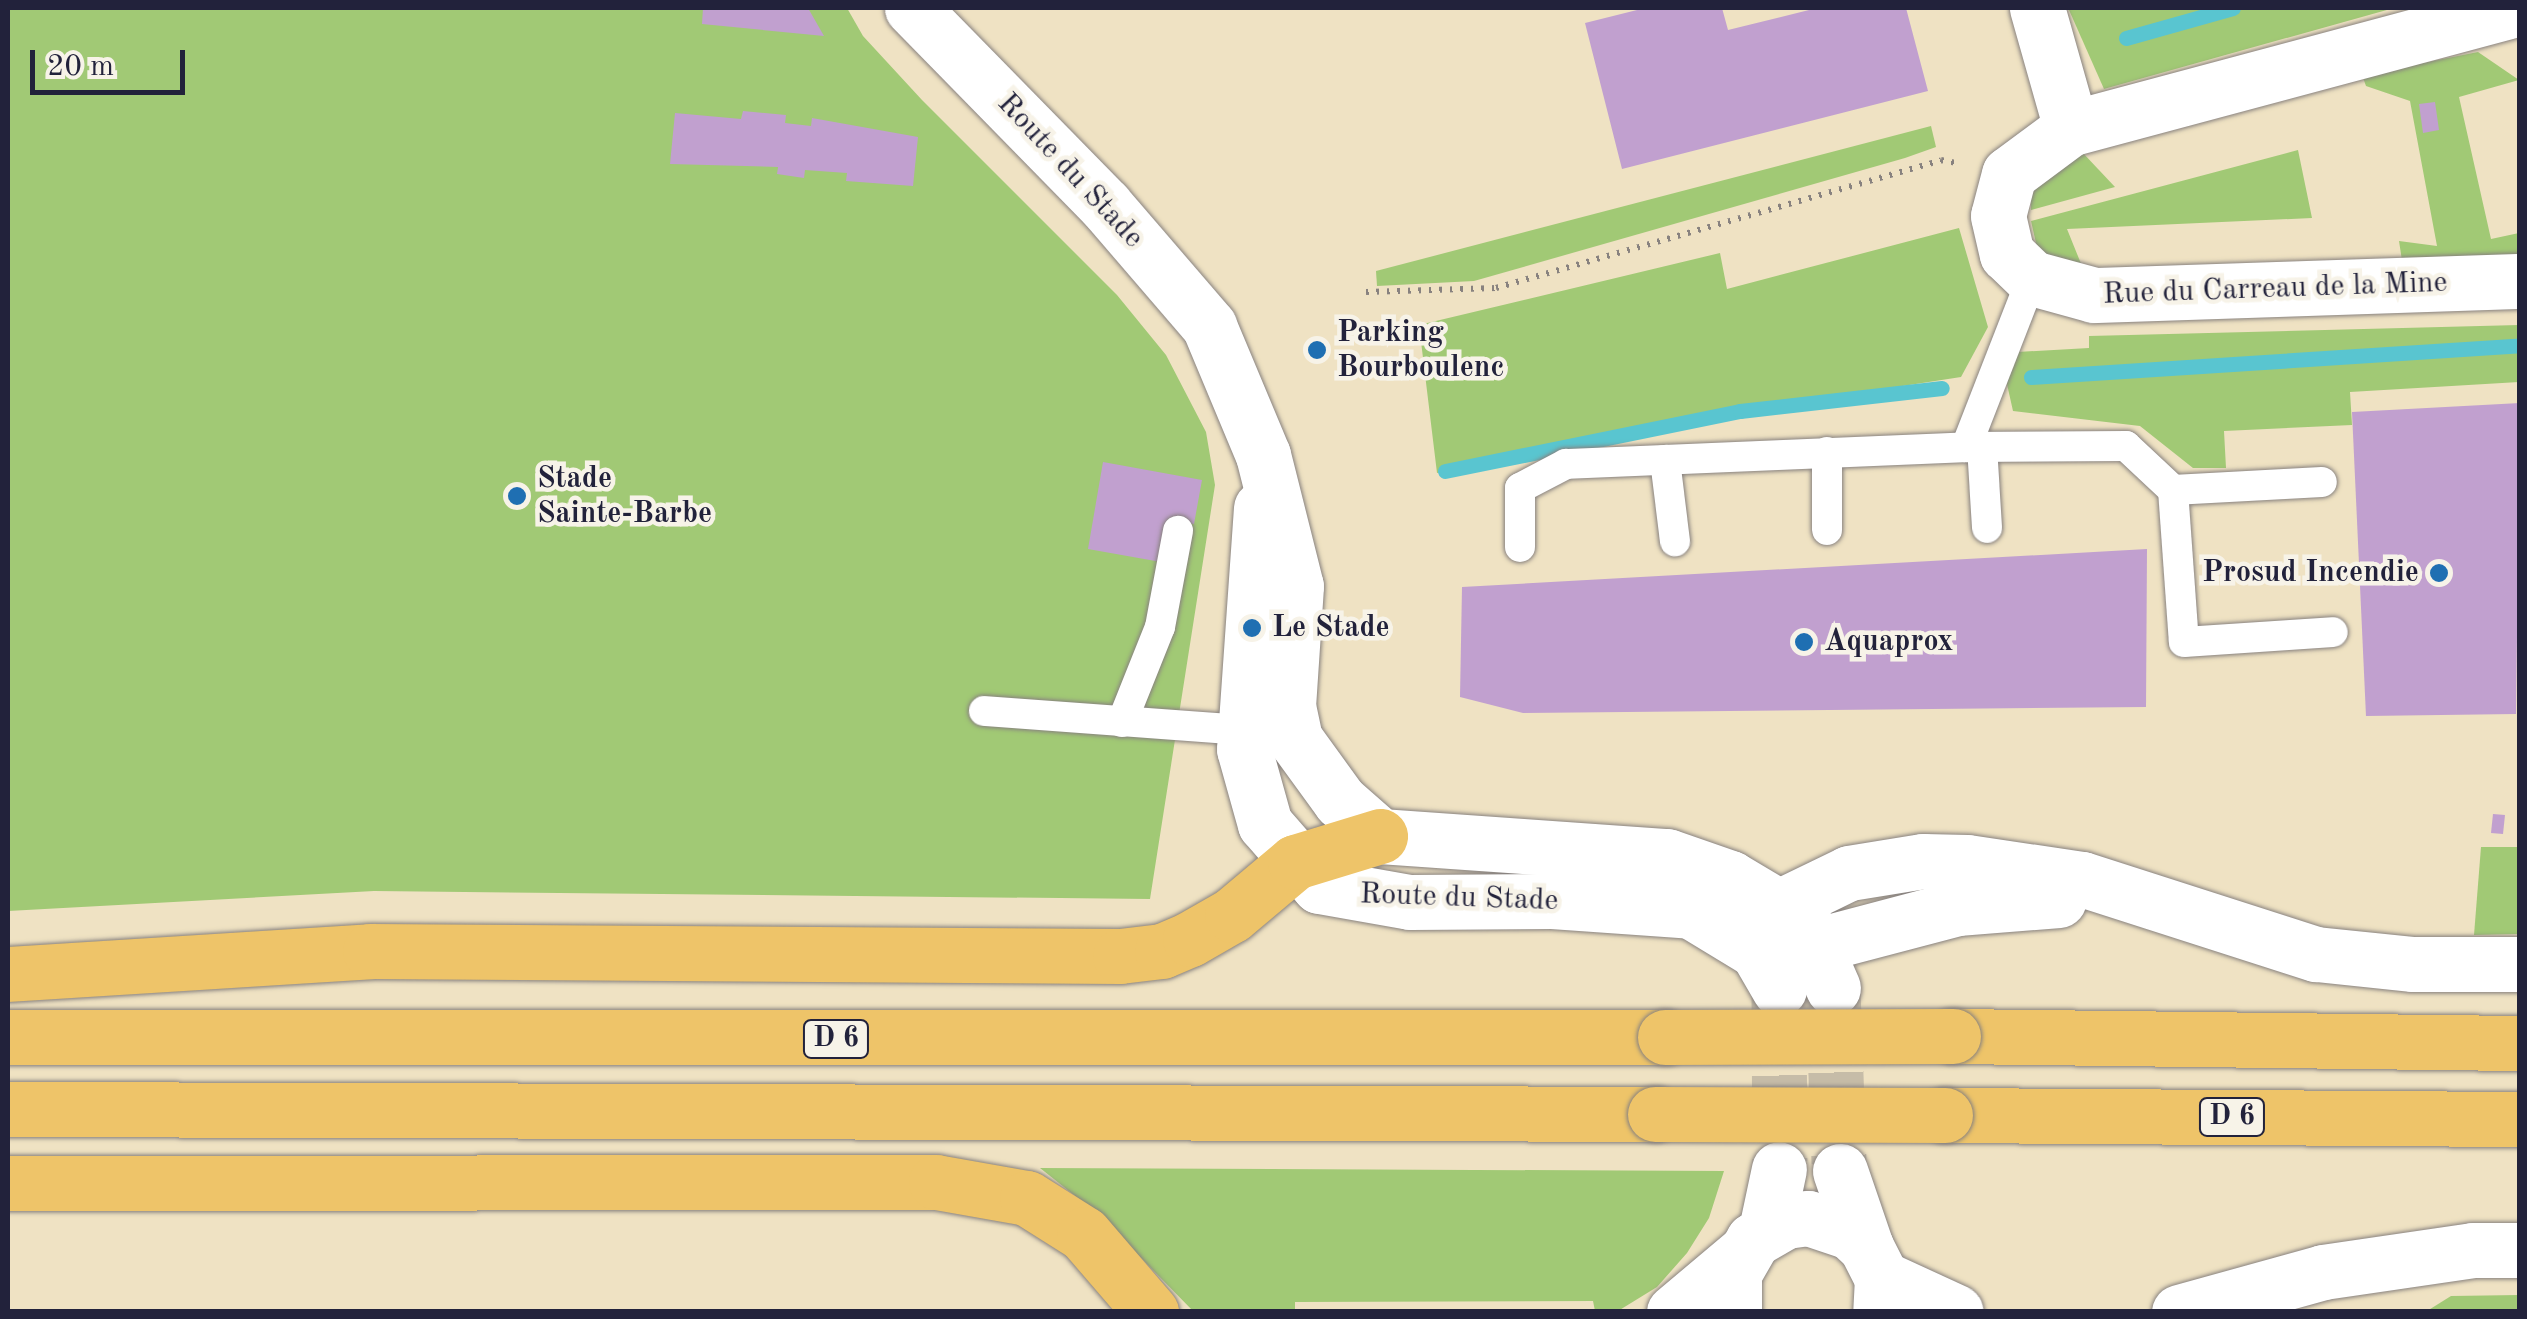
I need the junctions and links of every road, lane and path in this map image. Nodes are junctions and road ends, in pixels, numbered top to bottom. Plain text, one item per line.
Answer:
1 (912, 8) edge
2 (2037, 8) edge
3 (2520, 8) edge
4 (2071, 128) junction
5 (2008, 174) junction
6 (2032, 278) junction
7 (2520, 282) edge
8 (1366, 292) dead end
9 (1974, 446) junction
10 (1826, 452) junction
11 (1665, 460) junction
12 (2322, 482) dead end
13 (2172, 490) junction
14 (1987, 528) dead end
15 (1827, 530) dead end
16 (1178, 532) dead end
17 (1675, 541) dead end
18 (1520, 546) dead end
19 (2333, 632) dead end
20 (984, 711) dead end
21 (1122, 722) junction
22 (1269, 731) junction
23 (1380, 836) junction
24 (1295, 862) junction
25 (2181, 914) junction
26 (1773, 948) junction
27 (2520, 964) edge
28 (8, 974) edge
29 (8, 1038) edge
30 (2520, 1043) edge
31 (8, 1109) edge
32 (2520, 1119) edge
33 (1779, 1169) tunnel mouth
34 (1840, 1171) tunnel mouth
35 (8, 1182) edge
36 (1755, 1242) junction
37 (2520, 1250) edge
38 (1876, 1279) edge
39 (1141, 1308) edge
40 (1674, 1312) edge
41 (1734, 1312) edge
42 (1956, 1312) edge
43 (2179, 1312) edge

1 - 22 street, Route du Stade
2 - 4 street
3 - 4 street
4 - 5 street
5 - 6 street
5 - 8 path
6 - 7 street, Rue du Carreau de la Mine
6 - 9 lane
9 - 10 lane
9 - 13 lane
9 - 14 lane
10 - 11 lane
10 - 15 lane
11 - 17 lane
11 - 18 lane
12 - 13 lane
13 - 19 lane
16 - 21 lane
20 - 21 lane
21 - 22 lane
22 - 23 street, Route du Stade
22 - 24 street, Route du Stade
23 - 24 highway
23 - 26 street, Route du Stade
24 - 26 street, Route du Stade
24 - 28 highway
25 - 26 street, Route du Stade
25 - 26 street
25 - 27 street
29 - 30 highway, D 6, bridge
31 - 32 highway, D 6, bridge
33 - 36 street
34 - 38 street
35 - 39 highway
36 - 38 street
36 - 40 street
36 - 41 street
37 - 43 street
38 - 42 street

